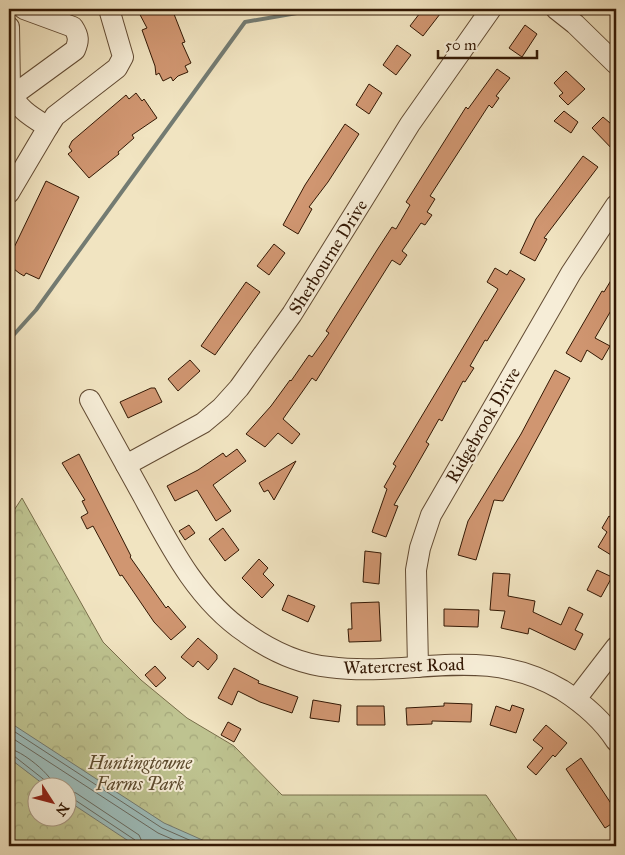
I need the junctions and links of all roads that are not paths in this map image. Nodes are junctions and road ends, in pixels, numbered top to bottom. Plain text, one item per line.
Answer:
1 (24, 9) edge
2 (109, 9) edge
3 (491, 9) edge
4 (556, 9) edge
5 (9, 27) edge
6 (616, 64) edge
7 (12, 96) junction
8 (48, 127) junction
9 (9, 193) edge
10 (616, 205) edge
11 (90, 400) dead end
12 (126, 465) junction
13 (616, 646) edge
14 (418, 667) junction
15 (576, 699) junction
16 (616, 741) edge

1 - 7 street
2 - 8 street
3 - 12 street, Sherbourne Drive
4 - 6 street
5 - 7 street
7 - 8 street
8 - 9 street
10 - 14 street, Ridgebrook Drive
11 - 12 street, Watercrest Road
12 - 14 street, Watercrest Road
13 - 15 street
14 - 15 street, Watercrest Road
15 - 16 street, Watercrest Road

